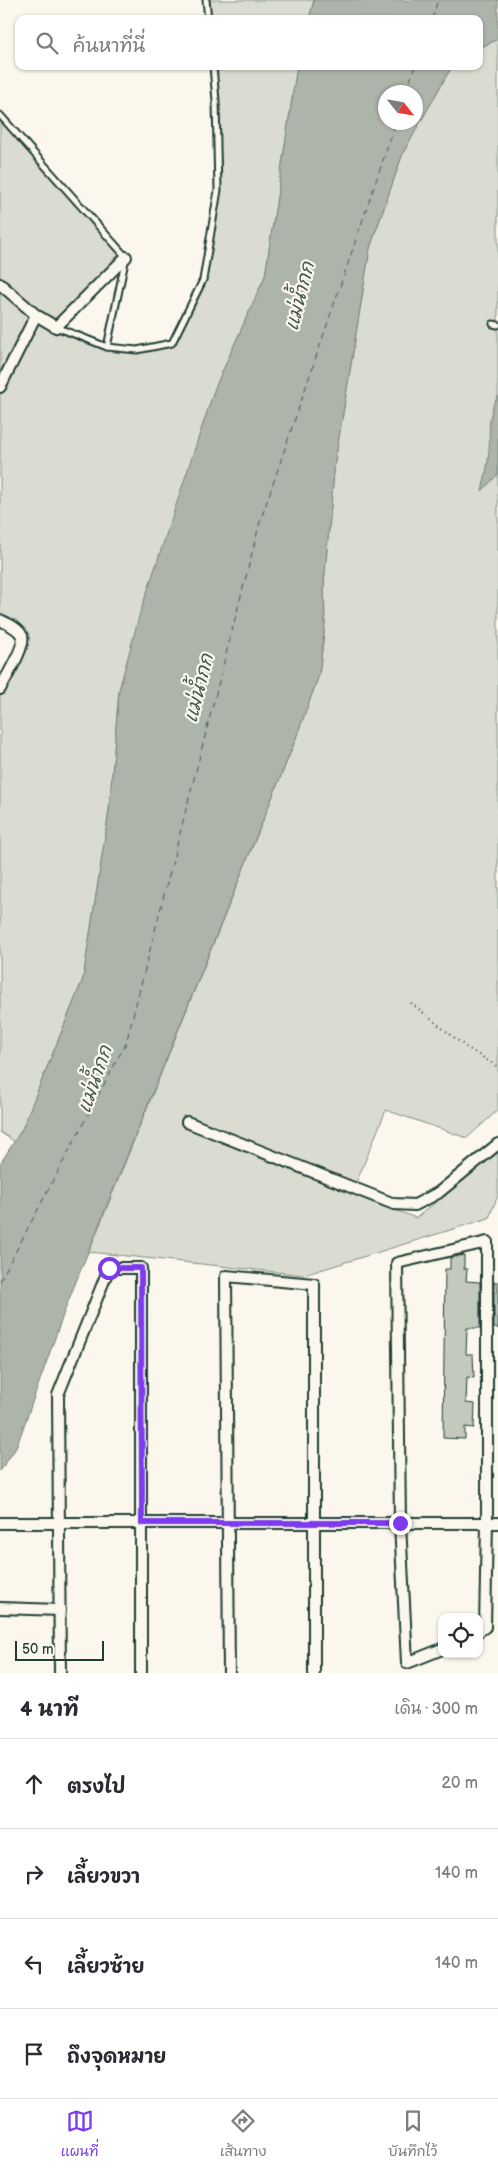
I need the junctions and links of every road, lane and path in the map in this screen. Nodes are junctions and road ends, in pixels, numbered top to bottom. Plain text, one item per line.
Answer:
1 (206, 0) edge
2 (208, 15) edge
3 (213, 70) edge
4 (0, 115) edge
5 (126, 257) junction
6 (0, 284) edge
7 (36, 315) junction
8 (56, 328) junction
9 (107, 347) junction
10 (0, 386) edge
11 (0, 620) edge
12 (0, 689) edge
13 (410, 1003) dead end
14 (498, 1067) edge
15 (187, 1122) dead end
16 (498, 1144) edge
17 (0, 1523) edge
18 (59, 1523) junction
19 (142, 1523) junction
20 (228, 1523) junction
21 (313, 1523) junction
22 (400, 1523) junction
23 (487, 1523) junction
24 (498, 1523) edge
25 (0, 1608) edge
26 (60, 1610) junction
27 (483, 1629) edge
28 (438, 1651) edge
29 (60, 1673) edge
30 (142, 1673) edge
31 (229, 1673) edge
32 (314, 1673) edge

1 - 2 lane
3 - 9 lane
4 - 5 lane
5 - 8 street
5 - 9 lane
6 - 7 street
7 - 8 street
7 - 10 street
8 - 9 lane
11 - 12 street
13 - 14 path
15 - 16 street
17 - 18 street
18 - 19 street
18 - 19 street
18 - 26 street
19 - 20 street
19 - 30 street
20 - 21 street
20 - 21 street
20 - 31 street
21 - 22 street
21 - 32 street
22 - 23 street
22 - 23 street
22 - 28 street
23 - 24 street
23 - 27 street
25 - 26 street
26 - 29 street

